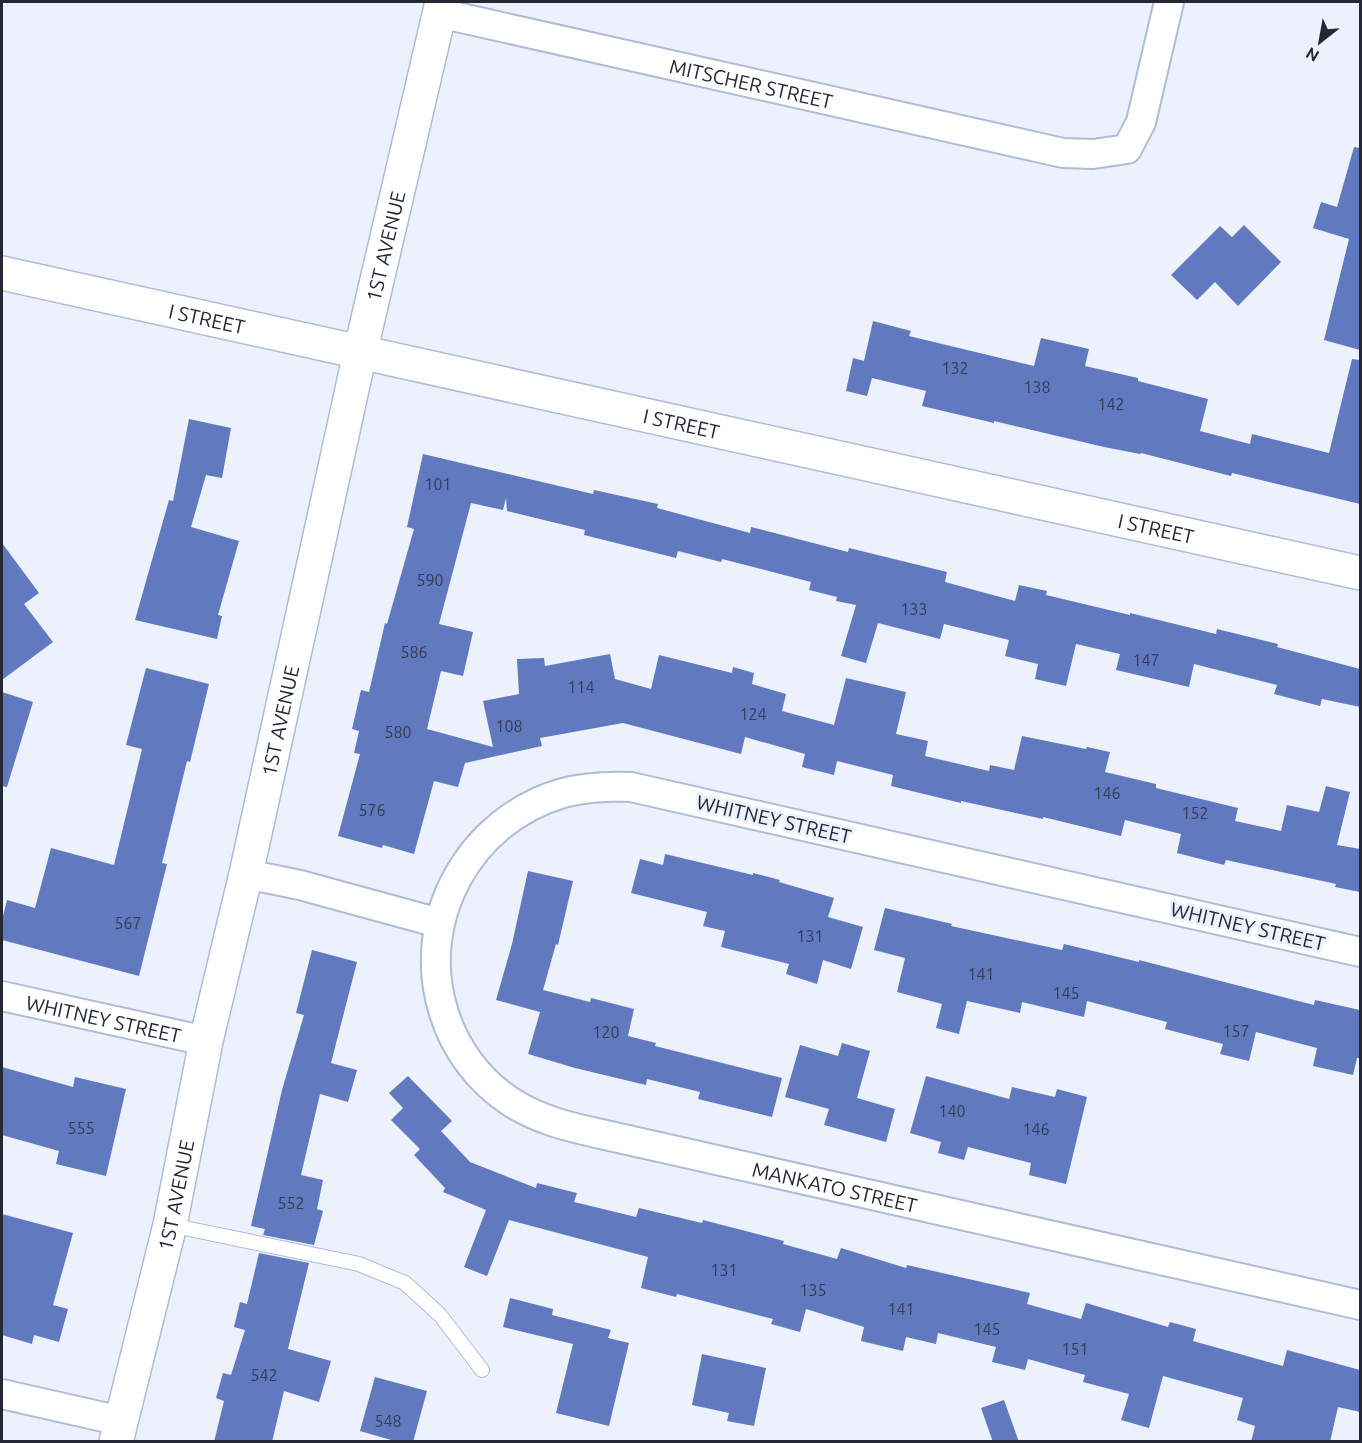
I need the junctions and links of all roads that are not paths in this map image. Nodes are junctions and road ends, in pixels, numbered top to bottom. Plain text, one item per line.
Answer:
1 (1169, 2) edge
2 (441, 7) edge
3 (2, 273) edge
4 (360, 353) junction
5 (1360, 573) edge
6 (246, 874) junction
7 (439, 924) junction
8 (1360, 951) edge
9 (2, 996) edge
10 (206, 1041) junction
11 (170, 1225) junction
12 (1360, 1305) edge
13 (482, 1370) dead end
14 (2, 1395) edge
15 (119, 1431) edge

1 - 2 street, MITSCHER STREET
2 - 4 street, 1ST AVENUE
3 - 4 street, I STREET
4 - 5 street, I STREET
4 - 6 street, 1ST AVENUE
6 - 7 street
6 - 10 street, 1ST AVENUE
7 - 8 street, WHITNEY STREET
7 - 12 street, MANKATO STREET
9 - 10 street, WHITNEY STREET
10 - 11 street, 1ST AVENUE
11 - 13 lane
11 - 15 street, 1ST AVENUE
14 - 15 street

